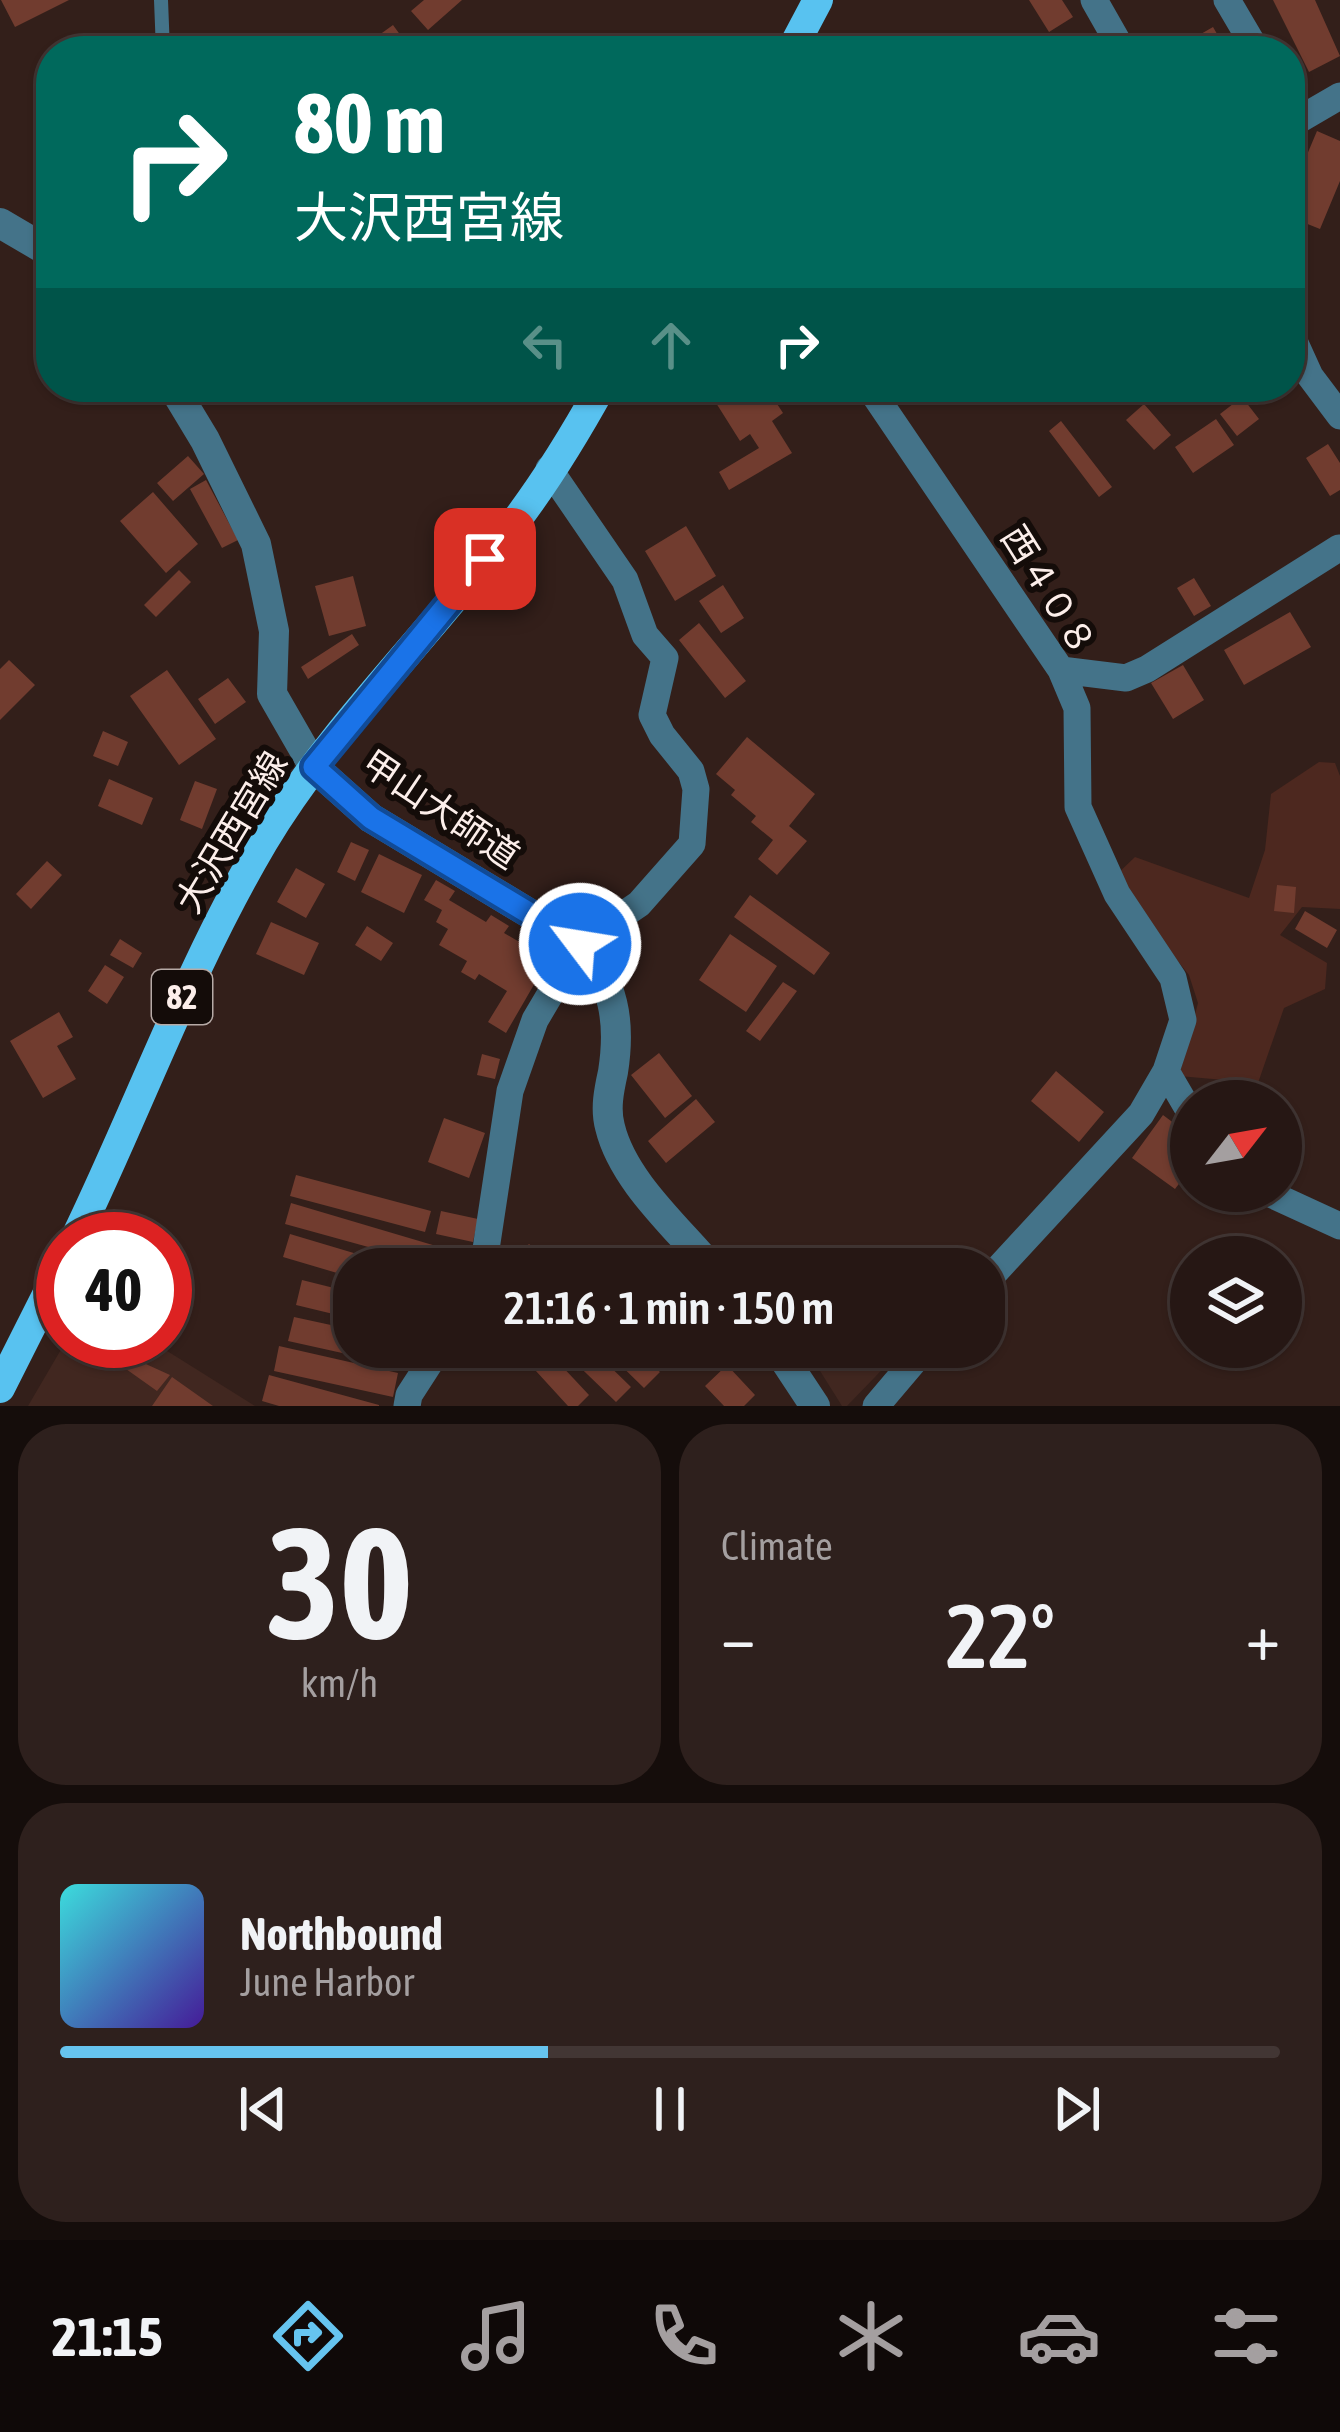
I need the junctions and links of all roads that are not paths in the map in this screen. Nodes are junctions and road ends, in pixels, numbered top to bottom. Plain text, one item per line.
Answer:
1 (161, 0) edge
2 (818, 0) edge
3 (1094, 0) edge
4 (1227, 0) edge
5 (162, 36) edge
6 (798, 36) edge
7 (1114, 36) edge
8 (1248, 36) edge
9 (1340, 96) edge
10 (1305, 111) edge
11 (0, 223) edge
12 (36, 244) edge
13 (1305, 365) edge
14 (182, 402) edge
15 (592, 402) edge
16 (878, 402) edge
17 (1340, 416) edge
18 (550, 469) junction
19 (1339, 548) edge
20 (1061, 670) junction
21 (314, 767) junction
22 (580, 944) junction
23 (1166, 1071) junction
24 (1171, 1080) edge
25 (1302, 1208) edge
26 (88, 1212) edge
27 (1340, 1226) edge
28 (486, 1248) edge
29 (695, 1248) edge
30 (1005, 1261) edge
31 (36, 1317) edge
32 (426, 1368) edge
33 (790, 1368) edge
34 (908, 1368) edge
35 (0, 1388) edge
36 (407, 1406) edge
37 (814, 1406) edge
38 (876, 1406) edge

1 - 5 lane
2 - 6 main road
3 - 7 street
4 - 8 street
9 - 10 street
11 - 12 street
13 - 17 street
14 - 21 street, 甲山大師道
15 - 18 main road, 大沢西宮線 / 82
16 - 20 street, 西４０８
18 - 21 main road, 大沢西宮線 / 82
18 - 22 street
19 - 20 street
20 - 23 street, 西４０８
21 - 22 street, 甲山大師道
21 - 26 main road, 大沢西宮線 / 82
22 - 28 street
22 - 29 street, 甲山大師道
23 - 24 street
23 - 30 street, 西４０８
25 - 27 street
31 - 35 main road
32 - 36 street
33 - 37 street
34 - 38 street

